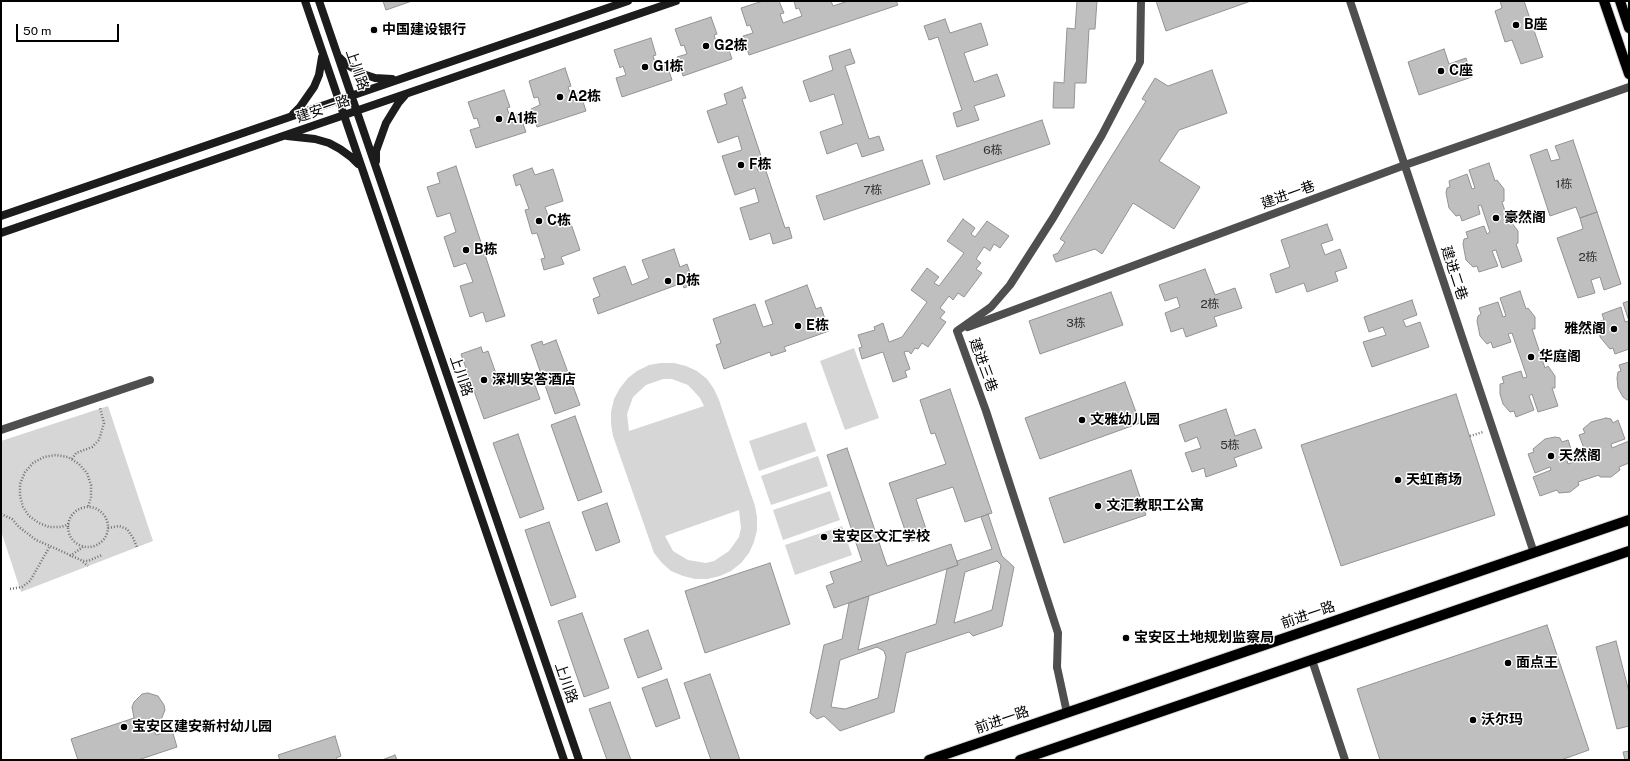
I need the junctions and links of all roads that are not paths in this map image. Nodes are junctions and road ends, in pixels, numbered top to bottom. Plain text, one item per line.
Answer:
1 (304, 1) edge
2 (319, 1) edge
3 (628, 1) edge
4 (676, 1) edge
5 (1141, 1) edge
6 (1350, 1) edge
7 (1604, 1) edge
8 (1620, 1) edge
9 (1629, 28) edge
10 (322, 54) junction
11 (338, 54) junction
12 (1629, 74) edge
13 (399, 79) junction
14 (1629, 87) edge
15 (408, 93) junction
16 (352, 95) junction
17 (338, 100) junction
18 (357, 110) junction
19 (343, 115) junction
20 (289, 117) junction
21 (282, 136) junction
22 (1405, 165) junction
23 (376, 166) junction
24 (362, 169) junction
25 (1, 216) edge
26 (1, 233) edge
27 (957, 331) junction
28 (150, 380) dead end
29 (1, 430) edge
30 (1629, 520) edge
31 (1629, 551) edge
32 (1534, 552) junction
33 (1312, 660) junction
34 (1067, 713) junction
35 (564, 760) edge
36 (579, 760) edge
37 (929, 760) edge
38 (1020, 760) edge
39 (1345, 760) edge

1 - 10 main road, 上川路
2 - 11 main road, 上川路
3 - 13 main road, 建安一路
4 - 15 main road, 建安一路
5 - 27 street, 建进三巷
6 - 22 street, 建进二巷
7 - 12 main road
8 - 9 main road
10 - 17 main road, 上川路
10 - 20 main road
11 - 13 main road
11 - 16 main road, 上川路
13 - 16 main road, 建安一路
14 - 22 street, 建进一巷
15 - 18 main road, 建安一路
15 - 23 main road
16 - 17 main road, 建安一路
16 - 18 main road, 上川路
17 - 19 main road, 上川路
17 - 20 main road, 建安一路
18 - 19 main road, 建安一路
18 - 23 main road, 上川路
19 - 21 main road, 建安一路
19 - 24 main road, 上川路
20 - 25 main road, 建安一路
21 - 24 main road
21 - 26 main road, 建安一路
22 - 27 street, 建进一巷
22 - 32 street, 建进二巷
23 - 36 main road, 上川路
24 - 35 main road, 上川路
27 - 34 street, 建进三巷
28 - 29 street
30 - 32 main road, 前进一路
31 - 33 main road
32 - 34 main road, 前进一路
33 - 38 main road
33 - 39 street
34 - 37 main road, 前进一路

